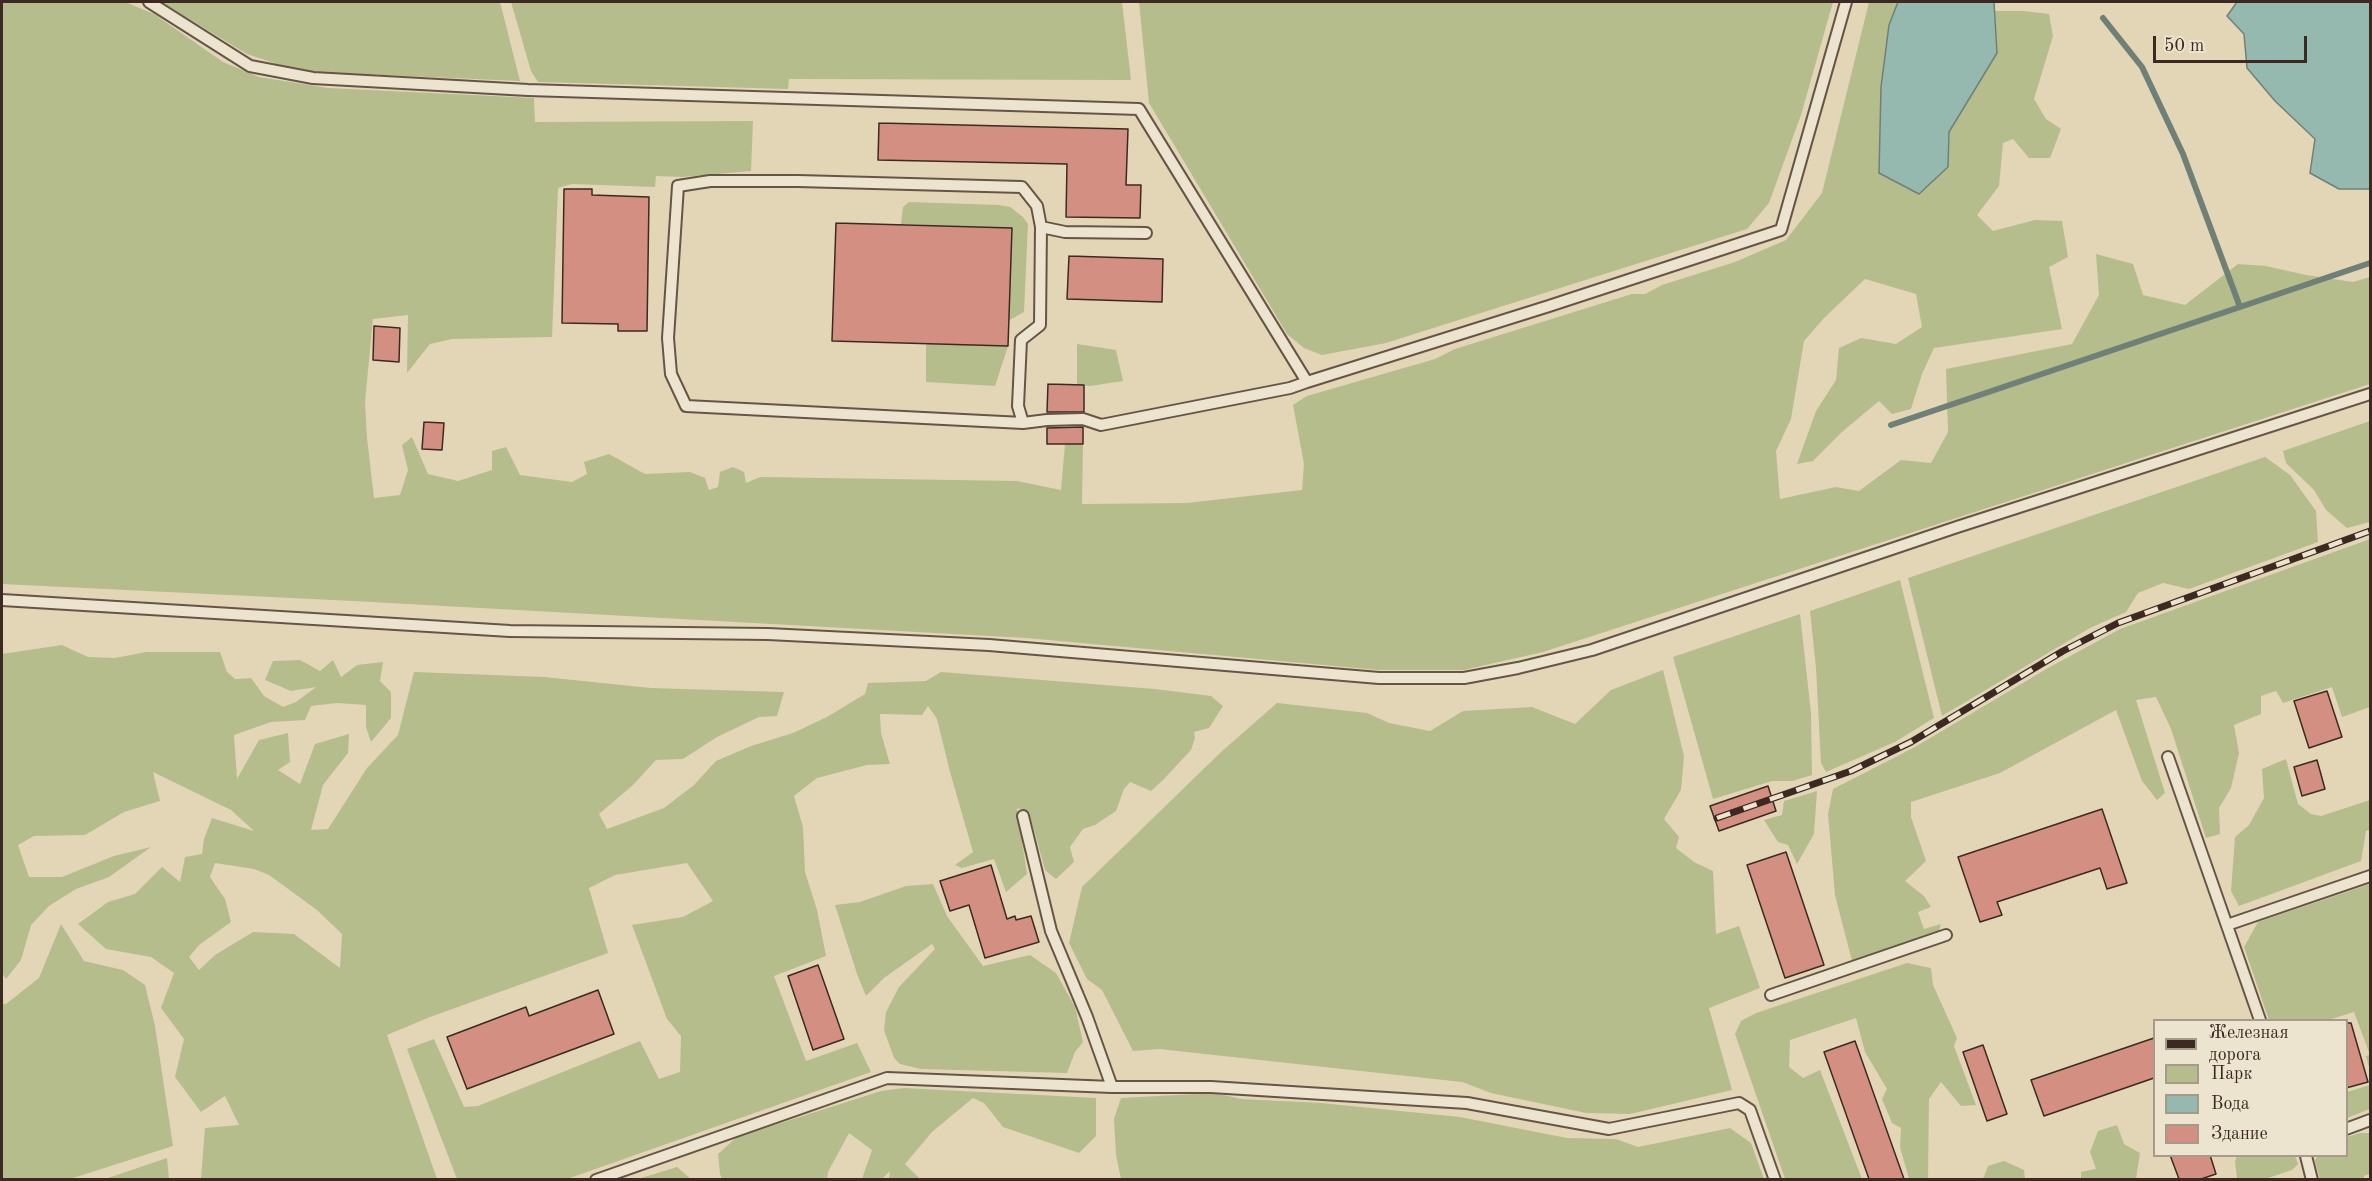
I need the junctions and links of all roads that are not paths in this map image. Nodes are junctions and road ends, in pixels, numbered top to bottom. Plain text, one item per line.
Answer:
1 (149, 2) edge
2 (1846, 2) edge
3 (1041, 227) junction
4 (1146, 233) dead end
5 (1307, 382) junction
6 (2370, 394) edge
7 (1023, 423) junction
8 (2, 600) edge
9 (2168, 757) dead end
10 (1023, 816) dead end
11 (2370, 876) edge
12 (2228, 925) junction
13 (1946, 935) dead end
14 (1771, 995) dead end
15 (2260, 1019) edge
16 (1112, 1087) junction
17 (2370, 1120) edge
18 (2348, 1128) edge
19 (2306, 1157) edge
20 (596, 1179) edge
21 (1775, 1179) edge
22 (2312, 1179) edge

1 - 5 lane
2 - 5 lane
3 - 4 lane
3 - 7 lane
3 - 7 lane
5 - 7 lane
6 - 8 lane
9 - 12 lane
10 - 16 lane
11 - 12 lane
12 - 15 lane
13 - 14 lane
16 - 20 lane
16 - 21 lane
17 - 18 lane
19 - 22 lane

